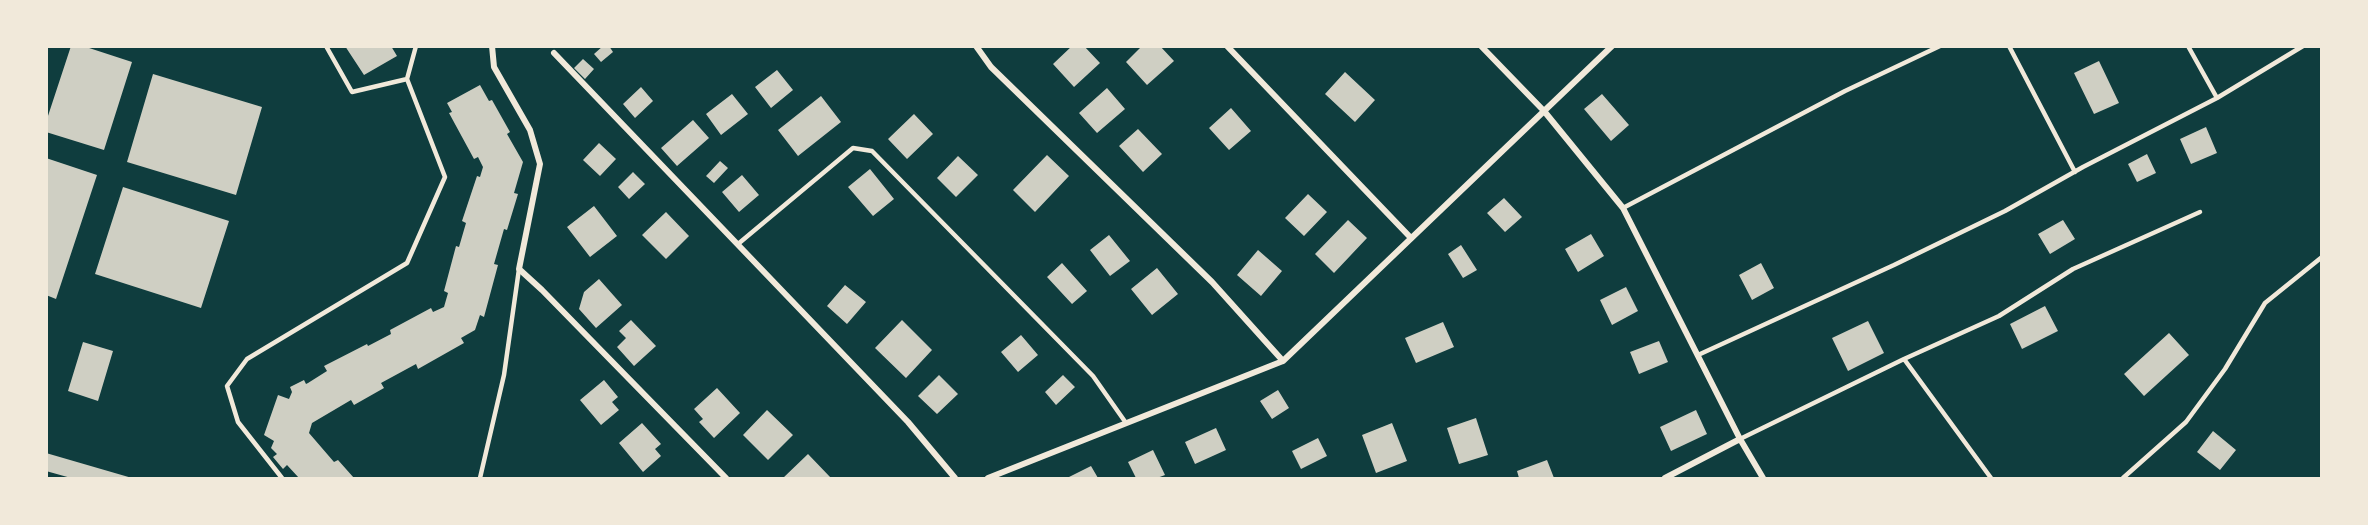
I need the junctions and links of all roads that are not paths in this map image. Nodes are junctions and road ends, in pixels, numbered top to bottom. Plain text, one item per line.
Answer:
1 (326, 46) edge
2 (416, 46) edge
3 (492, 46) edge
4 (976, 46) edge
5 (1227, 46) edge
6 (1481, 46) edge
7 (1612, 46) edge
8 (1940, 46) edge
9 (2009, 46) edge
10 (2188, 46) edge
11 (2303, 46) edge
12 (554, 53) dead end
13 (407, 79) junction
14 (2217, 98) junction
15 (1544, 111) junction
16 (2075, 172) junction
17 (1623, 208) junction
18 (2200, 212) dead end
19 (1411, 238) junction
20 (738, 244) junction
21 (2322, 257) edge
22 (519, 268) junction
23 (1698, 355) junction
24 (1904, 360) junction
25 (1283, 361) junction
26 (1126, 423) junction
27 (1740, 439) junction
28 (282, 478) edge
29 (480, 478) edge
30 (726, 478) edge
31 (955, 478) edge
32 (988, 478) edge
33 (1665, 478) edge
34 (1763, 478) edge
35 (1991, 478) edge
36 (2123, 478) edge

1 - 13 lane
2 - 13 lane
3 - 22 street
4 - 25 street
5 - 19 street
6 - 15 street
7 - 15 street
8 - 17 lane
9 - 16 lane
10 - 14 lane
11 - 14 lane
12 - 20 street
13 - 28 lane
14 - 16 lane
15 - 17 street
15 - 19 street
16 - 23 lane
17 - 23 street
18 - 24 lane
19 - 25 street
20 - 26 lane
20 - 31 street
21 - 36 lane
22 - 29 lane
22 - 30 street
23 - 27 street
24 - 27 lane
24 - 35 lane
25 - 26 street
26 - 32 street
27 - 33 street
27 - 34 street

